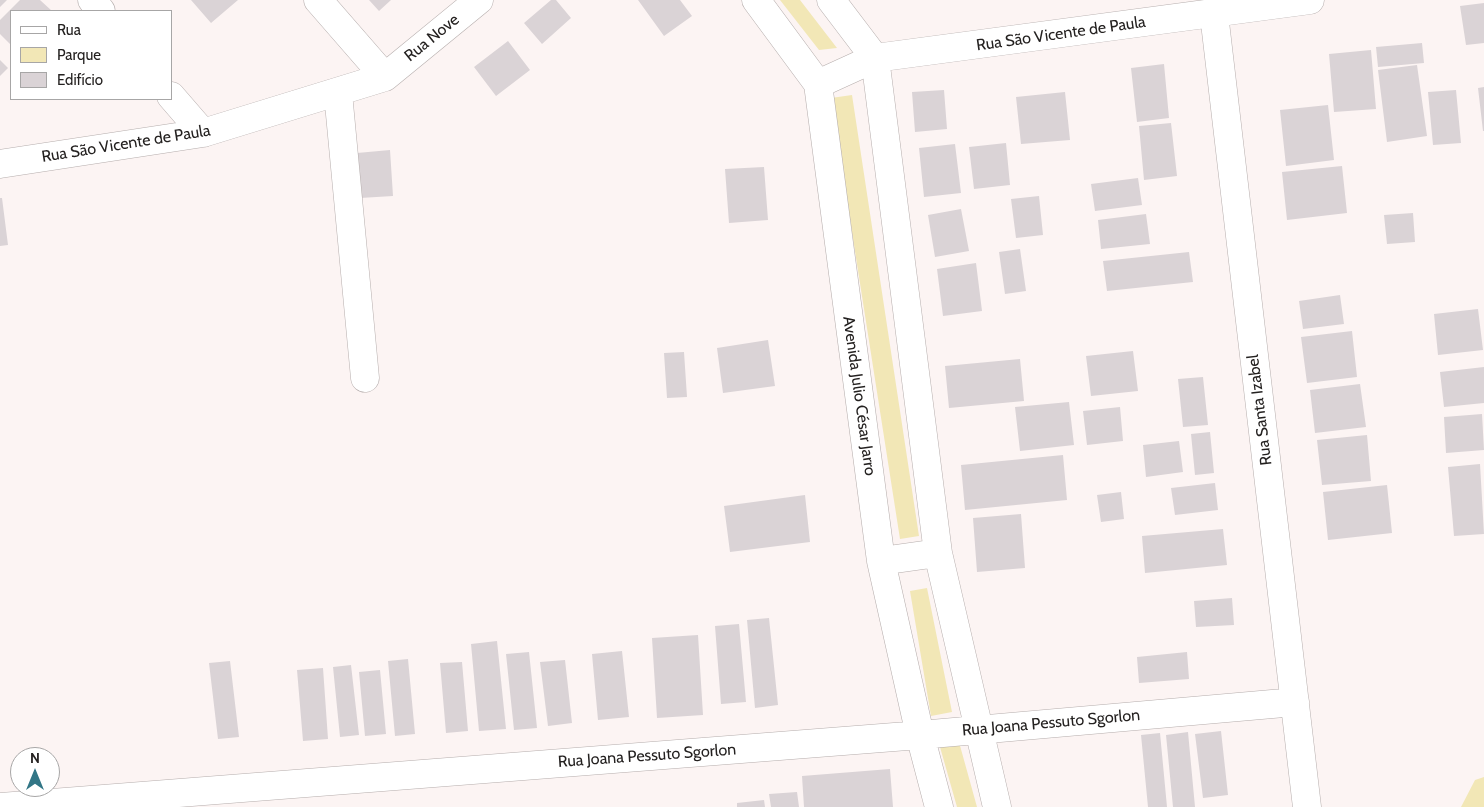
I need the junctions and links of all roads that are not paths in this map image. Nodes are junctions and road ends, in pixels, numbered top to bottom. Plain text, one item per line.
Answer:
1 (92, 0) edge
2 (318, 0) edge
3 (479, 0) edge
4 (756, 0) edge
5 (831, 0) edge
6 (1297, 1) edge
7 (100, 10) edge
8 (1214, 14) junction
9 (876, 58) junction
10 (385, 77) junction
11 (818, 84) junction
12 (338, 93) junction
13 (172, 97) edge
14 (203, 133) junction
15 (0, 164) edge
16 (365, 378) dead end
17 (938, 552) junction
18 (881, 561) junction
19 (1295, 702) junction
20 (978, 729) junction
21 (920, 734) junction
22 (0, 807) edge
23 (939, 807) edge
24 (997, 807) edge
25 (1307, 807) edge

1 - 7 street
2 - 10 street
3 - 10 street, Rua Nove
4 - 11 street, Avenida Julio César Jarro
5 - 9 street
6 - 8 street, Rua São Vicente de Paula
8 - 9 street, Rua São Vicente de Paula
8 - 19 street, Rua Santa Izabel
9 - 11 street, Rua São Vicente de Paula
9 - 17 street
10 - 12 street, Rua São Vicente de Paula
11 - 18 street, Avenida Julio César Jarro
12 - 14 street, Rua São Vicente de Paula
12 - 16 street
13 - 14 street
14 - 15 street, Rua São Vicente de Paula
17 - 18 street
17 - 20 street
18 - 21 street, Avenida Julio César Jarro
19 - 20 street, Rua Joana Pessuto Sgorlon
19 - 25 street, Rua Santa Izabel
20 - 21 street, Rua Joana Pessuto Sgorlon
20 - 24 street
21 - 22 street, Rua Joana Pessuto Sgorlon
21 - 23 street, Avenida Julio César Jarro

